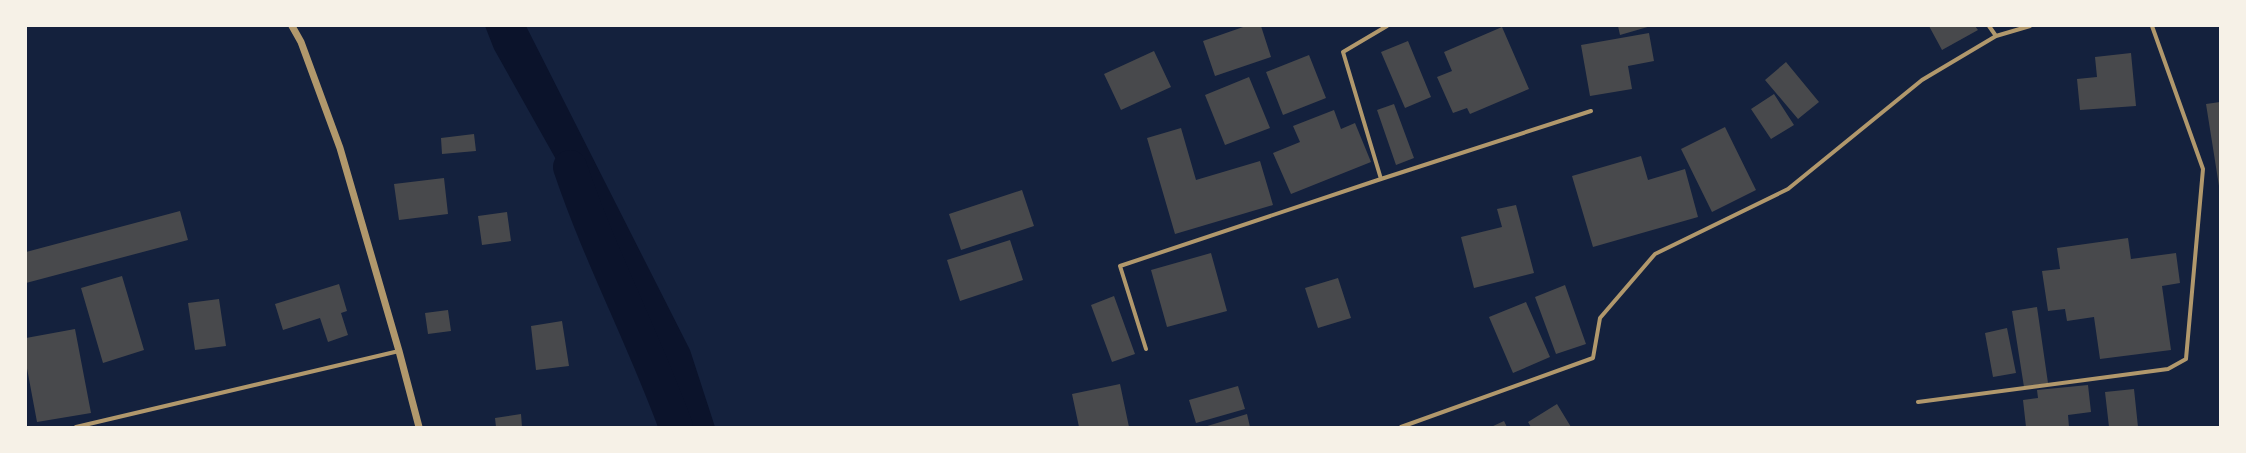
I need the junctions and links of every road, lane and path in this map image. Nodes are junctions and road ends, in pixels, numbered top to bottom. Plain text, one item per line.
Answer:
1 (292, 26) edge
2 (1387, 26) edge
3 (1989, 26) edge
4 (2030, 26) edge
5 (2152, 26) edge
6 (1996, 36) junction
7 (1591, 111) dead end
8 (1381, 179) junction
9 (1146, 349) dead end
10 (400, 351) junction
11 (1918, 402) dead end
12 (76, 427) edge
13 (419, 427) edge
14 (1401, 427) edge

1 - 10 street
2 - 8 street
3 - 6 street
4 - 6 street
5 - 11 street
6 - 14 street
7 - 8 street
8 - 9 street
10 - 12 street
10 - 13 street

